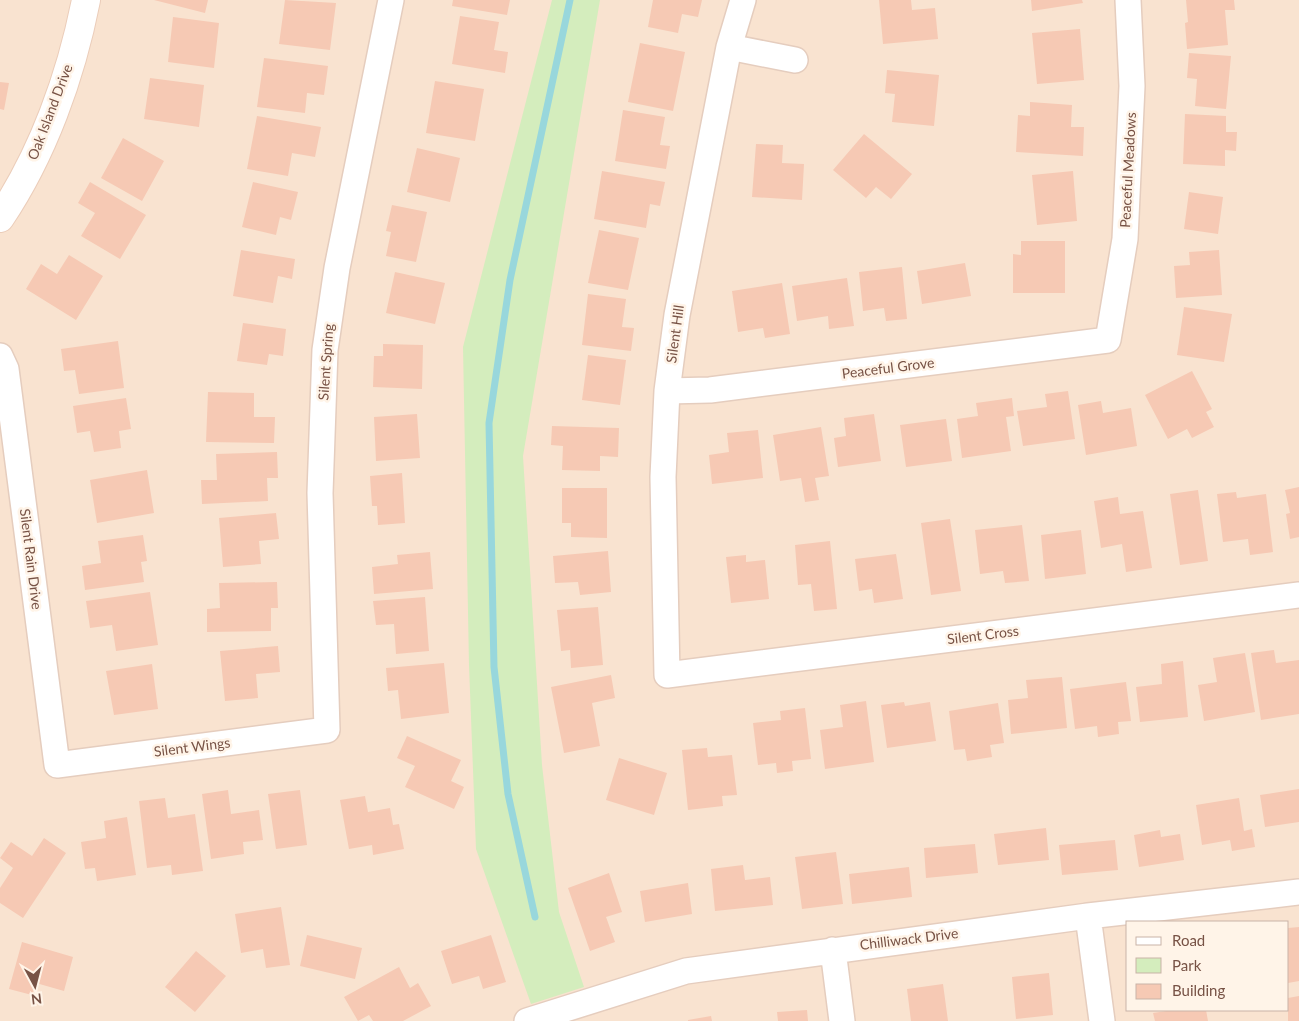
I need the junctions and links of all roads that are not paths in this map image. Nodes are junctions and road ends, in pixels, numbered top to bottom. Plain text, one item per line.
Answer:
1 (86, 0) edge
2 (391, 0) edge
3 (744, 0) edge
4 (1128, 0) edge
5 (729, 47) junction
6 (795, 60) dead end
7 (0, 218) edge
8 (1108, 340) joint
9 (0, 356) edge
10 (667, 391) junction
11 (1299, 595) edge
12 (667, 675) joint
13 (328, 730) joint
14 (57, 765) joint
15 (1299, 892) edge
16 (1088, 916) junction
17 (833, 950) junction
18 (526, 1021) edge
19 (842, 1021) edge
20 (1102, 1021) edge

1 - 7 street, Oak Island Drive
2 - 13 street, Silent Spring
3 - 5 street, Silent Hill
4 - 8 street, Peaceful Meadows
5 - 6 street
5 - 10 street, Silent Hill
8 - 10 street, Peaceful Grove
9 - 14 street, Silent Rain Drive
10 - 12 street, Silent Hill
11 - 12 street, Silent Cross
13 - 14 street, Silent Wings
15 - 16 street, Chilliwack Drive
16 - 17 street, Chilliwack Drive
16 - 20 street
17 - 18 street, Chilliwack Drive
17 - 19 street

